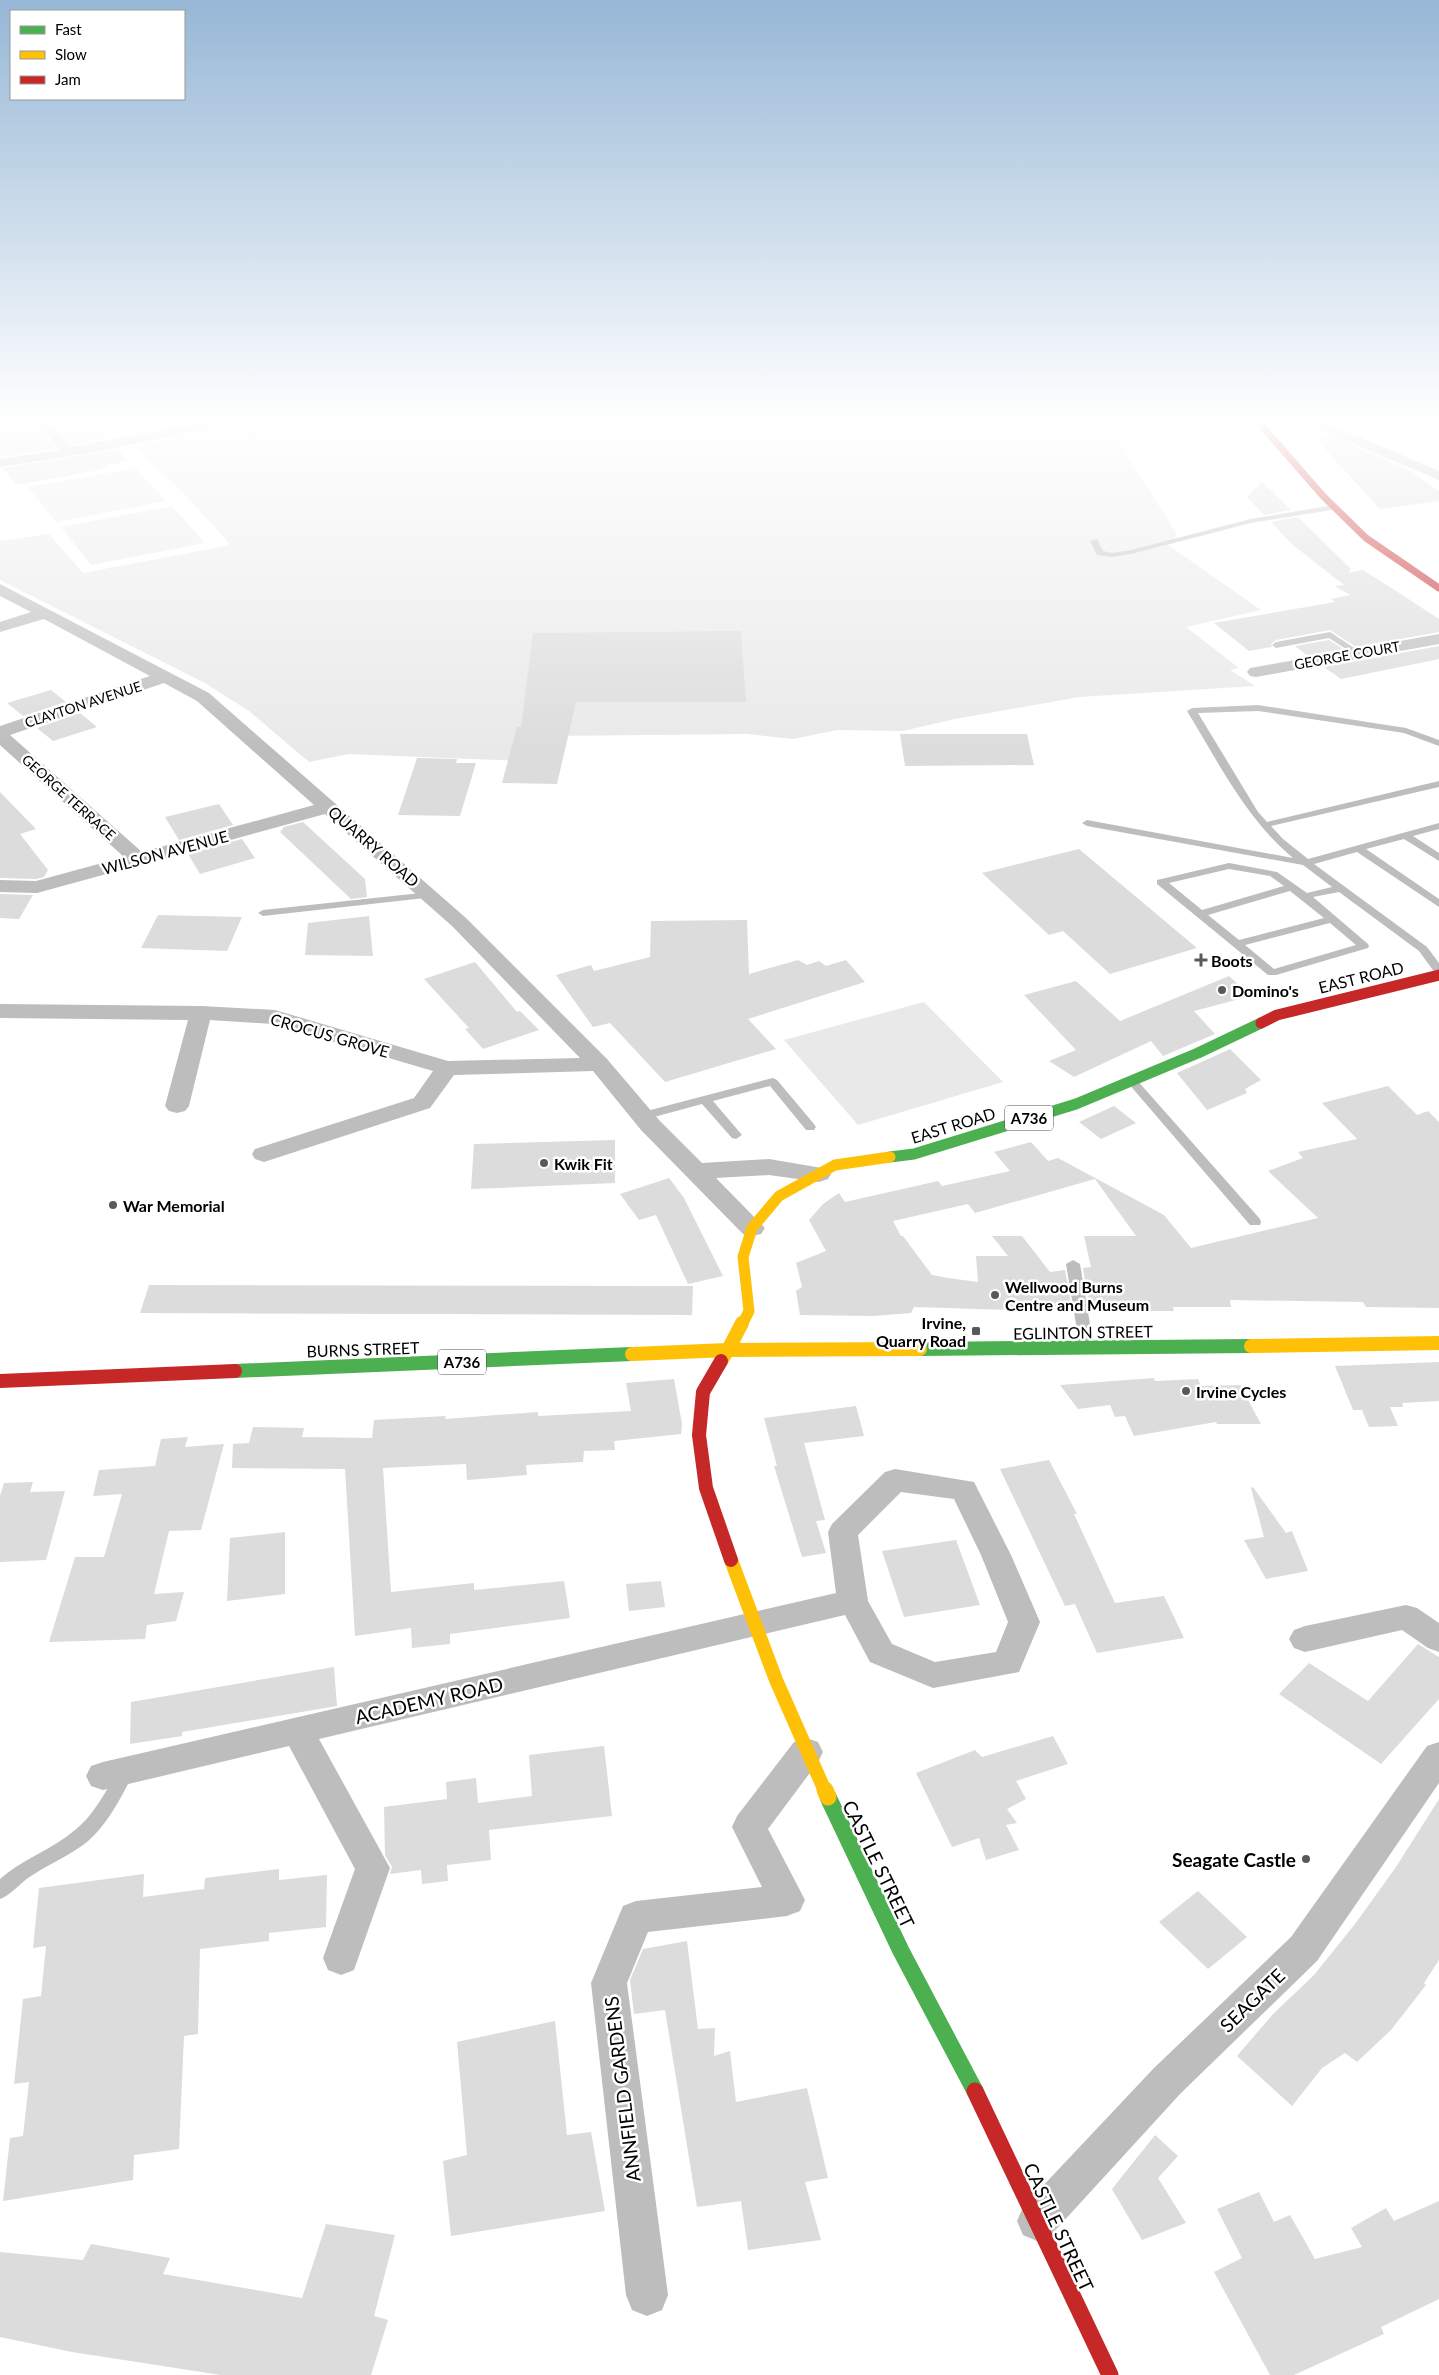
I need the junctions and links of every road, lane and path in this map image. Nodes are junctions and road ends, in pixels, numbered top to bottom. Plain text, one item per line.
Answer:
1 (1220, 529) edge
2 (1357, 529) edge
3 (1094, 541) dead end
4 (1439, 588) edge
5 (0, 589) edge
6 (45, 612) junction
7 (0, 627) edge
8 (1439, 639) edge
9 (1276, 645) dead end
10 (1358, 653) junction
11 (1256, 672) dead end
12 (165, 677) junction
13 (0, 733) edge
14 (1439, 743) edge
15 (1439, 784) edge
16 (329, 807) junction
17 (1087, 823) dead end
18 (1265, 825) junction
19 (1439, 826) edge
20 (1406, 836) junction
21 (1359, 849) junction
22 (1439, 858) edge
23 (138, 859) junction
24 (1306, 863) junction
25 (0, 886) edge
26 (1291, 887) junction
27 (1342, 888) junction
28 (430, 895) junction
29 (1305, 896) junction
30 (1439, 904) edge
31 (263, 913) dead end
32 (1201, 914) junction
33 (1332, 919) junction
34 (1237, 944) junction
35 (1439, 971) edge
36 (1439, 975) edge
37 (0, 1011) edge
38 (201, 1013) junction
39 (599, 1064) junction
40 (447, 1068) junction
41 (1132, 1081) junction
42 (705, 1100) junction
43 (177, 1106) dead end
44 (643, 1116) junction
45 (810, 1127) dead end
46 (736, 1135) dead end
47 (264, 1154) dead end
48 (696, 1171) junction
49 (819, 1174) junction
50 (1255, 1222) dead end
51 (752, 1228) junction
52 (1073, 1264) dead end
53 (1439, 1343) edge
54 (1087, 1348) junction
55 (728, 1350) junction
56 (0, 1381) edge
57 (853, 1602) junction
58 (754, 1626) junction
59 (1305, 1639) dead end
60 (1439, 1639) edge
61 (297, 1730) junction
62 (806, 1752) junction
63 (1439, 1756) edge
64 (115, 1773) joint
65 (0, 1891) edge
66 (342, 1958) dead end
67 (1037, 2221) junction
68 (647, 2295) dead end
69 (1110, 2375) edge

1 - 3 lane
2 - 4 main road
5 - 6 street, QUARRY ROAD
6 - 7 street
6 - 12 street, QUARRY ROAD
8 - 10 street, GEORGE COURT
9 - 10 lane
10 - 11 street, GEORGE COURT
12 - 13 street, CLAYTON AVENUE
12 - 16 street, QUARRY ROAD
13 - 23 street, GEORGE TERRACE
14 - 18 lane
15 - 18 lane
16 - 23 street, WILSON AVENUE
16 - 28 street, QUARRY ROAD
17 - 24 lane
18 - 24 lane
19 - 20 lane
20 - 21 lane
20 - 22 lane
21 - 24 lane
21 - 30 lane
23 - 25 street, WILSON AVENUE
24 - 27 lane
26 - 29 lane
26 - 32 lane
26 - 32 lane
27 - 29 lane
27 - 35 lane
28 - 31 lane
28 - 39 street, QUARRY ROAD
29 - 33 lane
32 - 34 lane
33 - 34 lane
33 - 34 lane
36 - 41 main road, EAST ROAD / A736
37 - 38 street, CROCUS GROVE
38 - 40 street, CROCUS GROVE
38 - 43 street
39 - 40 street, CROCUS GROVE
39 - 44 street, QUARRY ROAD
40 - 47 street
41 - 49 main road, EAST ROAD / A736
41 - 50 lane
42 - 44 lane
42 - 45 lane
42 - 46 lane
44 - 48 street, QUARRY ROAD
48 - 49 street
48 - 51 street, QUARRY ROAD
49 - 51 main road, EAST ROAD / A736
51 - 55 main road, EAST ROAD / A736
52 - 54 lane
53 - 54 main road, EGLINTON STREET
54 - 55 main road, EGLINTON STREET
55 - 56 main road, BURNS STREET / A736
55 - 58 main road, CASTLE STREET
57 - 57 street
57 - 58 street, ACADEMY ROAD
58 - 61 street, ACADEMY ROAD
58 - 62 main road, CASTLE STREET
59 - 60 street
61 - 64 street, ACADEMY ROAD
61 - 66 street
62 - 67 main road, CASTLE STREET
62 - 68 street, ANNFIELD GARDENS
63 - 67 street, SEAGATE
64 - 65 lane
67 - 69 main road, CASTLE STREET

